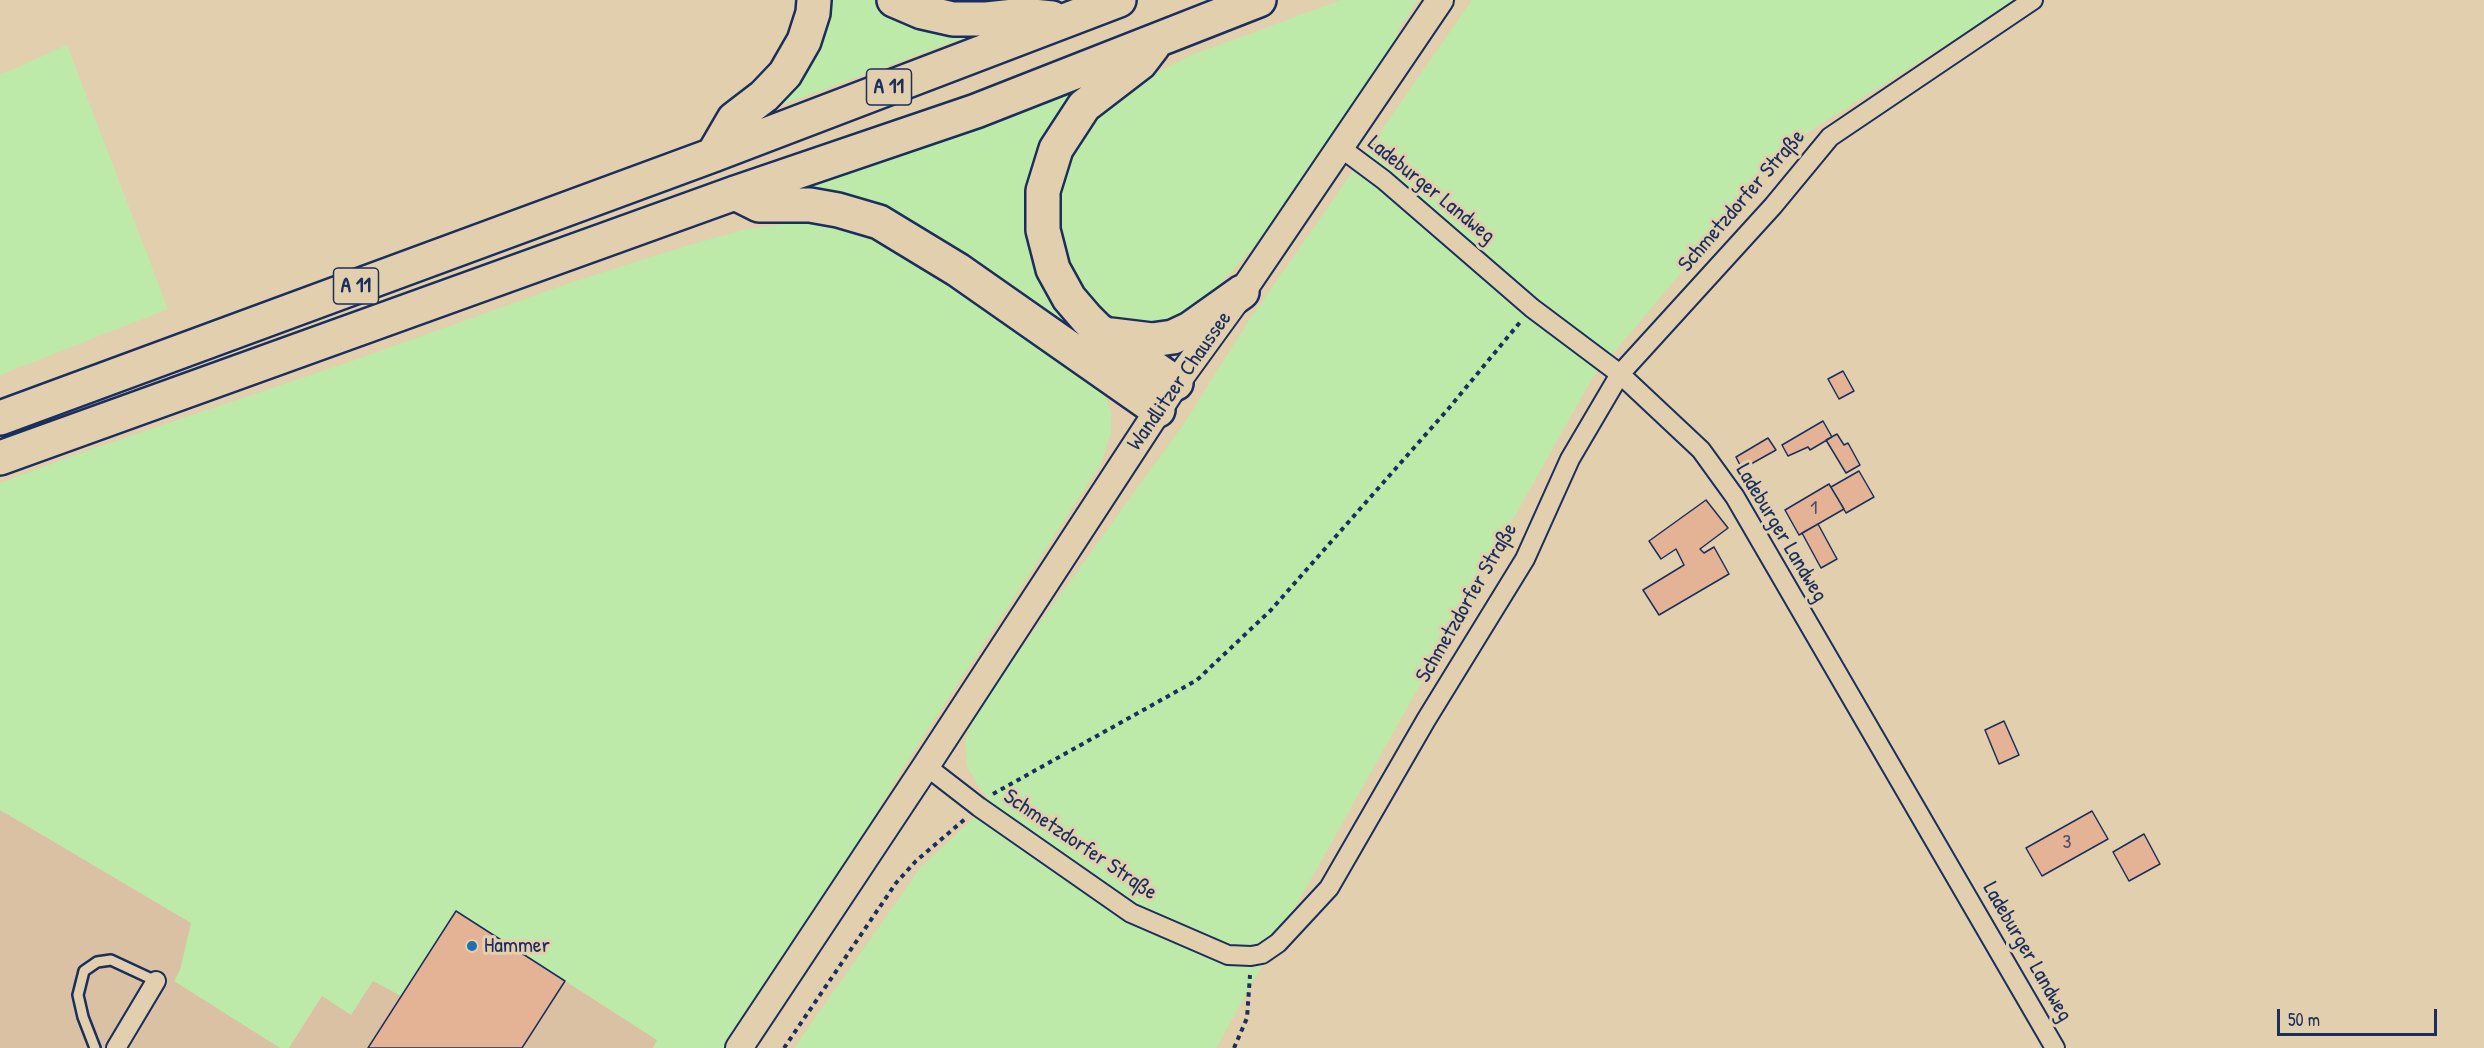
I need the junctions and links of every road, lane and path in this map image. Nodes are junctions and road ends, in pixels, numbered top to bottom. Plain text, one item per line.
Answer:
1 (814, 0) edge
2 (894, 0) edge
3 (1119, 0) edge
4 (1259, 0) edge
5 (2033, 0) edge
6 (1436, 6) edge
7 (1066, 19) junction
8 (1159, 38) junction
9 (1376, 131) dead end
10 (1341, 148) junction
11 (713, 154) junction
12 (1384, 180) junction
13 (735, 194) junction
14 (1242, 292) junction
15 (1532, 308) junction
16 (1097, 329) junction
17 (1620, 374) junction
18 (1176, 383) junction
19 (1158, 410) junction
20 (0, 418) edge
21 (0, 458) edge
22 (926, 766) junction
23 (979, 807) junction
24 (1251, 956) junction
25 (156, 981) joint
26 (95, 1048) edge
27 (116, 1048) edge
28 (739, 1048) edge
29 (784, 1048) edge
30 (1234, 1048) edge
31 (2055, 1048) edge

1 - 11 highway
2 - 7 highway
3 - 7 highway, A 11
4 - 8 highway, A 11
5 - 17 street, Schmetzdorfer Straße
6 - 10 main road, Wandlitzer Chaussee
7 - 11 highway, A 11
8 - 13 highway, A 11
8 - 16 highway
9 - 12 path
10 - 12 street, Ladeburger Landweg
10 - 14 main road, Wandlitzer Chaussee
11 - 20 highway, A 11
12 - 15 street, Ladeburger Landweg
13 - 19 highway
13 - 21 highway, A 11
14 - 16 highway
14 - 18 main road, Wandlitzer Chaussee
15 - 17 street, Ladeburger Landweg
15 - 23 path
16 - 18 highway
17 - 24 street, Schmetzdorfer Straße
17 - 31 street, Ladeburger Landweg
18 - 19 main road, Wandlitzer Chaussee
19 - 22 main road, Wandlitzer Chaussee
22 - 23 street, Schmetzdorfer Straße
22 - 28 main road, Wandlitzer Chaussee
23 - 24 street, Schmetzdorfer Straße
23 - 29 path
24 - 30 path
25 - 26 lane
25 - 27 street

